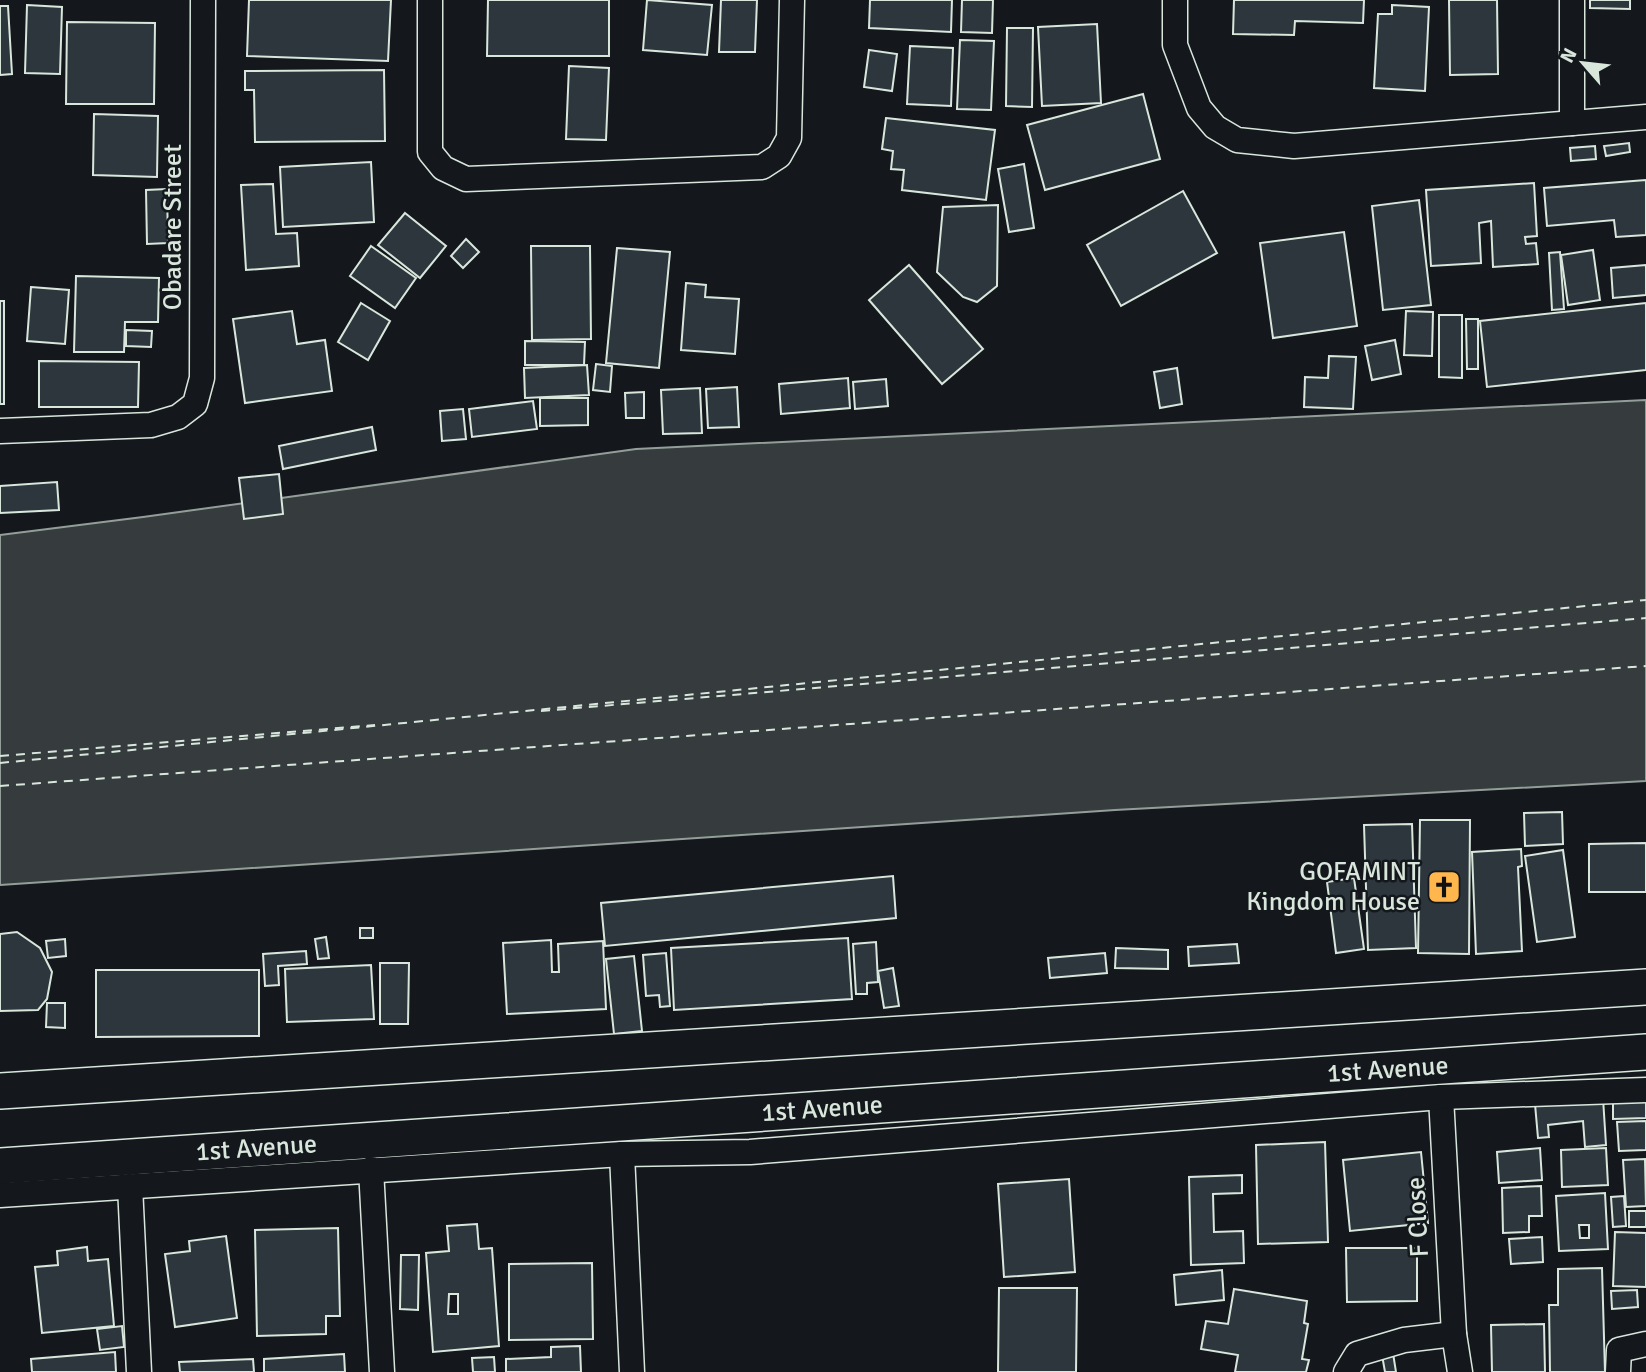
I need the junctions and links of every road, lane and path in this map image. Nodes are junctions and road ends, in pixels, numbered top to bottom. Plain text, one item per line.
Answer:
1 (203, 0) edge
2 (430, 0) edge
3 (792, 0) edge
4 (1175, 0) edge
5 (1572, 0) edge
6 (1646, 117) edge
7 (1572, 123) junction
8 (0, 431) edge
9 (1646, 988) edge
10 (1646, 1052) edge
11 (1646, 1090) edge
12 (0, 1091) edge
13 (1441, 1097) junction
14 (622, 1154) junction
15 (0, 1166) edge
16 (371, 1169) junction
17 (130, 1186) junction
18 (0, 1195) edge
19 (1454, 1334) junction
20 (1646, 1344) edge
21 (139, 1372) edge
22 (382, 1372) edge
23 (632, 1372) edge
24 (1346, 1372) edge
25 (1460, 1372) edge
26 (1618, 1372) edge

1 - 8 street, Obadare Street
2 - 3 street
4 - 7 street
5 - 7 street
6 - 7 street
9 - 12 main road
10 - 15 main road, 1st Avenue
11 - 13 street
13 - 14 street
13 - 19 street, F Close
14 - 16 street
14 - 23 street
16 - 17 street
16 - 22 street
17 - 18 street
17 - 21 street
19 - 24 street
19 - 25 street, F Close
20 - 26 street

